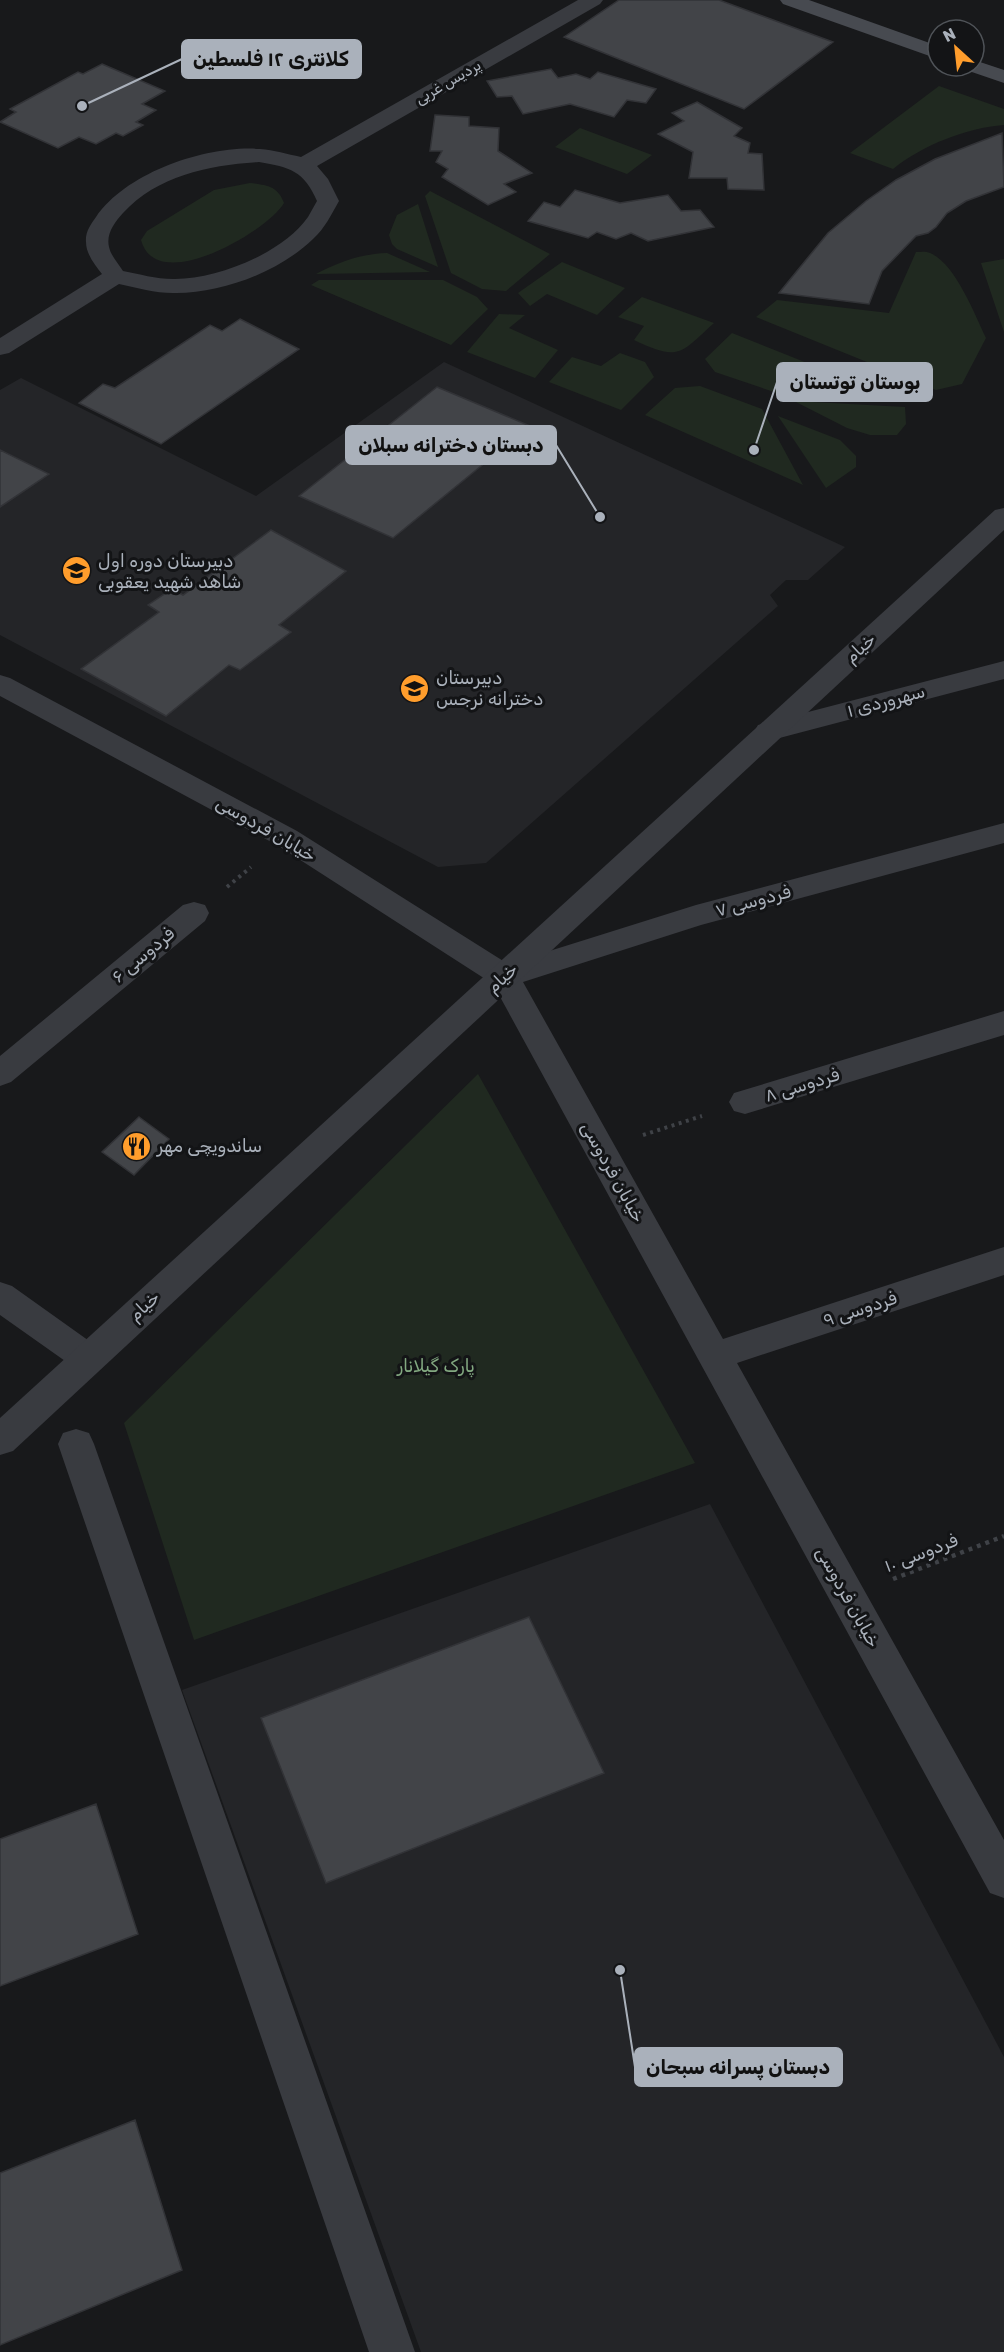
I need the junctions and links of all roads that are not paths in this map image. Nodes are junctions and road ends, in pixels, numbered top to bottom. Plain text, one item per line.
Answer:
1 (593, 0) edge
2 (790, 0) edge
3 (926, 49) edge
4 (986, 71) edge
5 (1004, 77) edge
6 (303, 165) junction
7 (115, 276) junction
8 (0, 348) edge
9 (1002, 523) edge
10 (1004, 670) edge
11 (0, 684) edge
12 (768, 732) junction
13 (1004, 833) edge
14 (194, 913) road end
15 (504, 976) junction
16 (1004, 1023) edge
17 (0, 1074) edge
18 (745, 1102) road end
19 (1004, 1261) edge
20 (0, 1296) edge
21 (715, 1356) junction
22 (87, 1358) junction
23 (0, 1440) edge
24 (76, 1444) dead end
25 (1004, 1879) edge
26 (392, 2352) edge

1 - 6 street, پردیس غربی
2 - 3 main road
4 - 5 main road
6 - 7 street
6 - 7 street
7 - 8 street
9 - 12 street, خیام
10 - 12 street, سهروردی ۱
11 - 15 street, خیابان فردوسی
12 - 15 street, خیام
13 - 15 street, فردوسی ۷
14 - 17 street, فردوسی ۶
15 - 21 street, خیابان فردوسی
15 - 22 street, خیام
16 - 18 street, فردوسی ۸
19 - 21 street, فردوسی ۹
20 - 22 street
21 - 25 street, خیابان فردوسی
22 - 23 street, خیام
24 - 26 street

